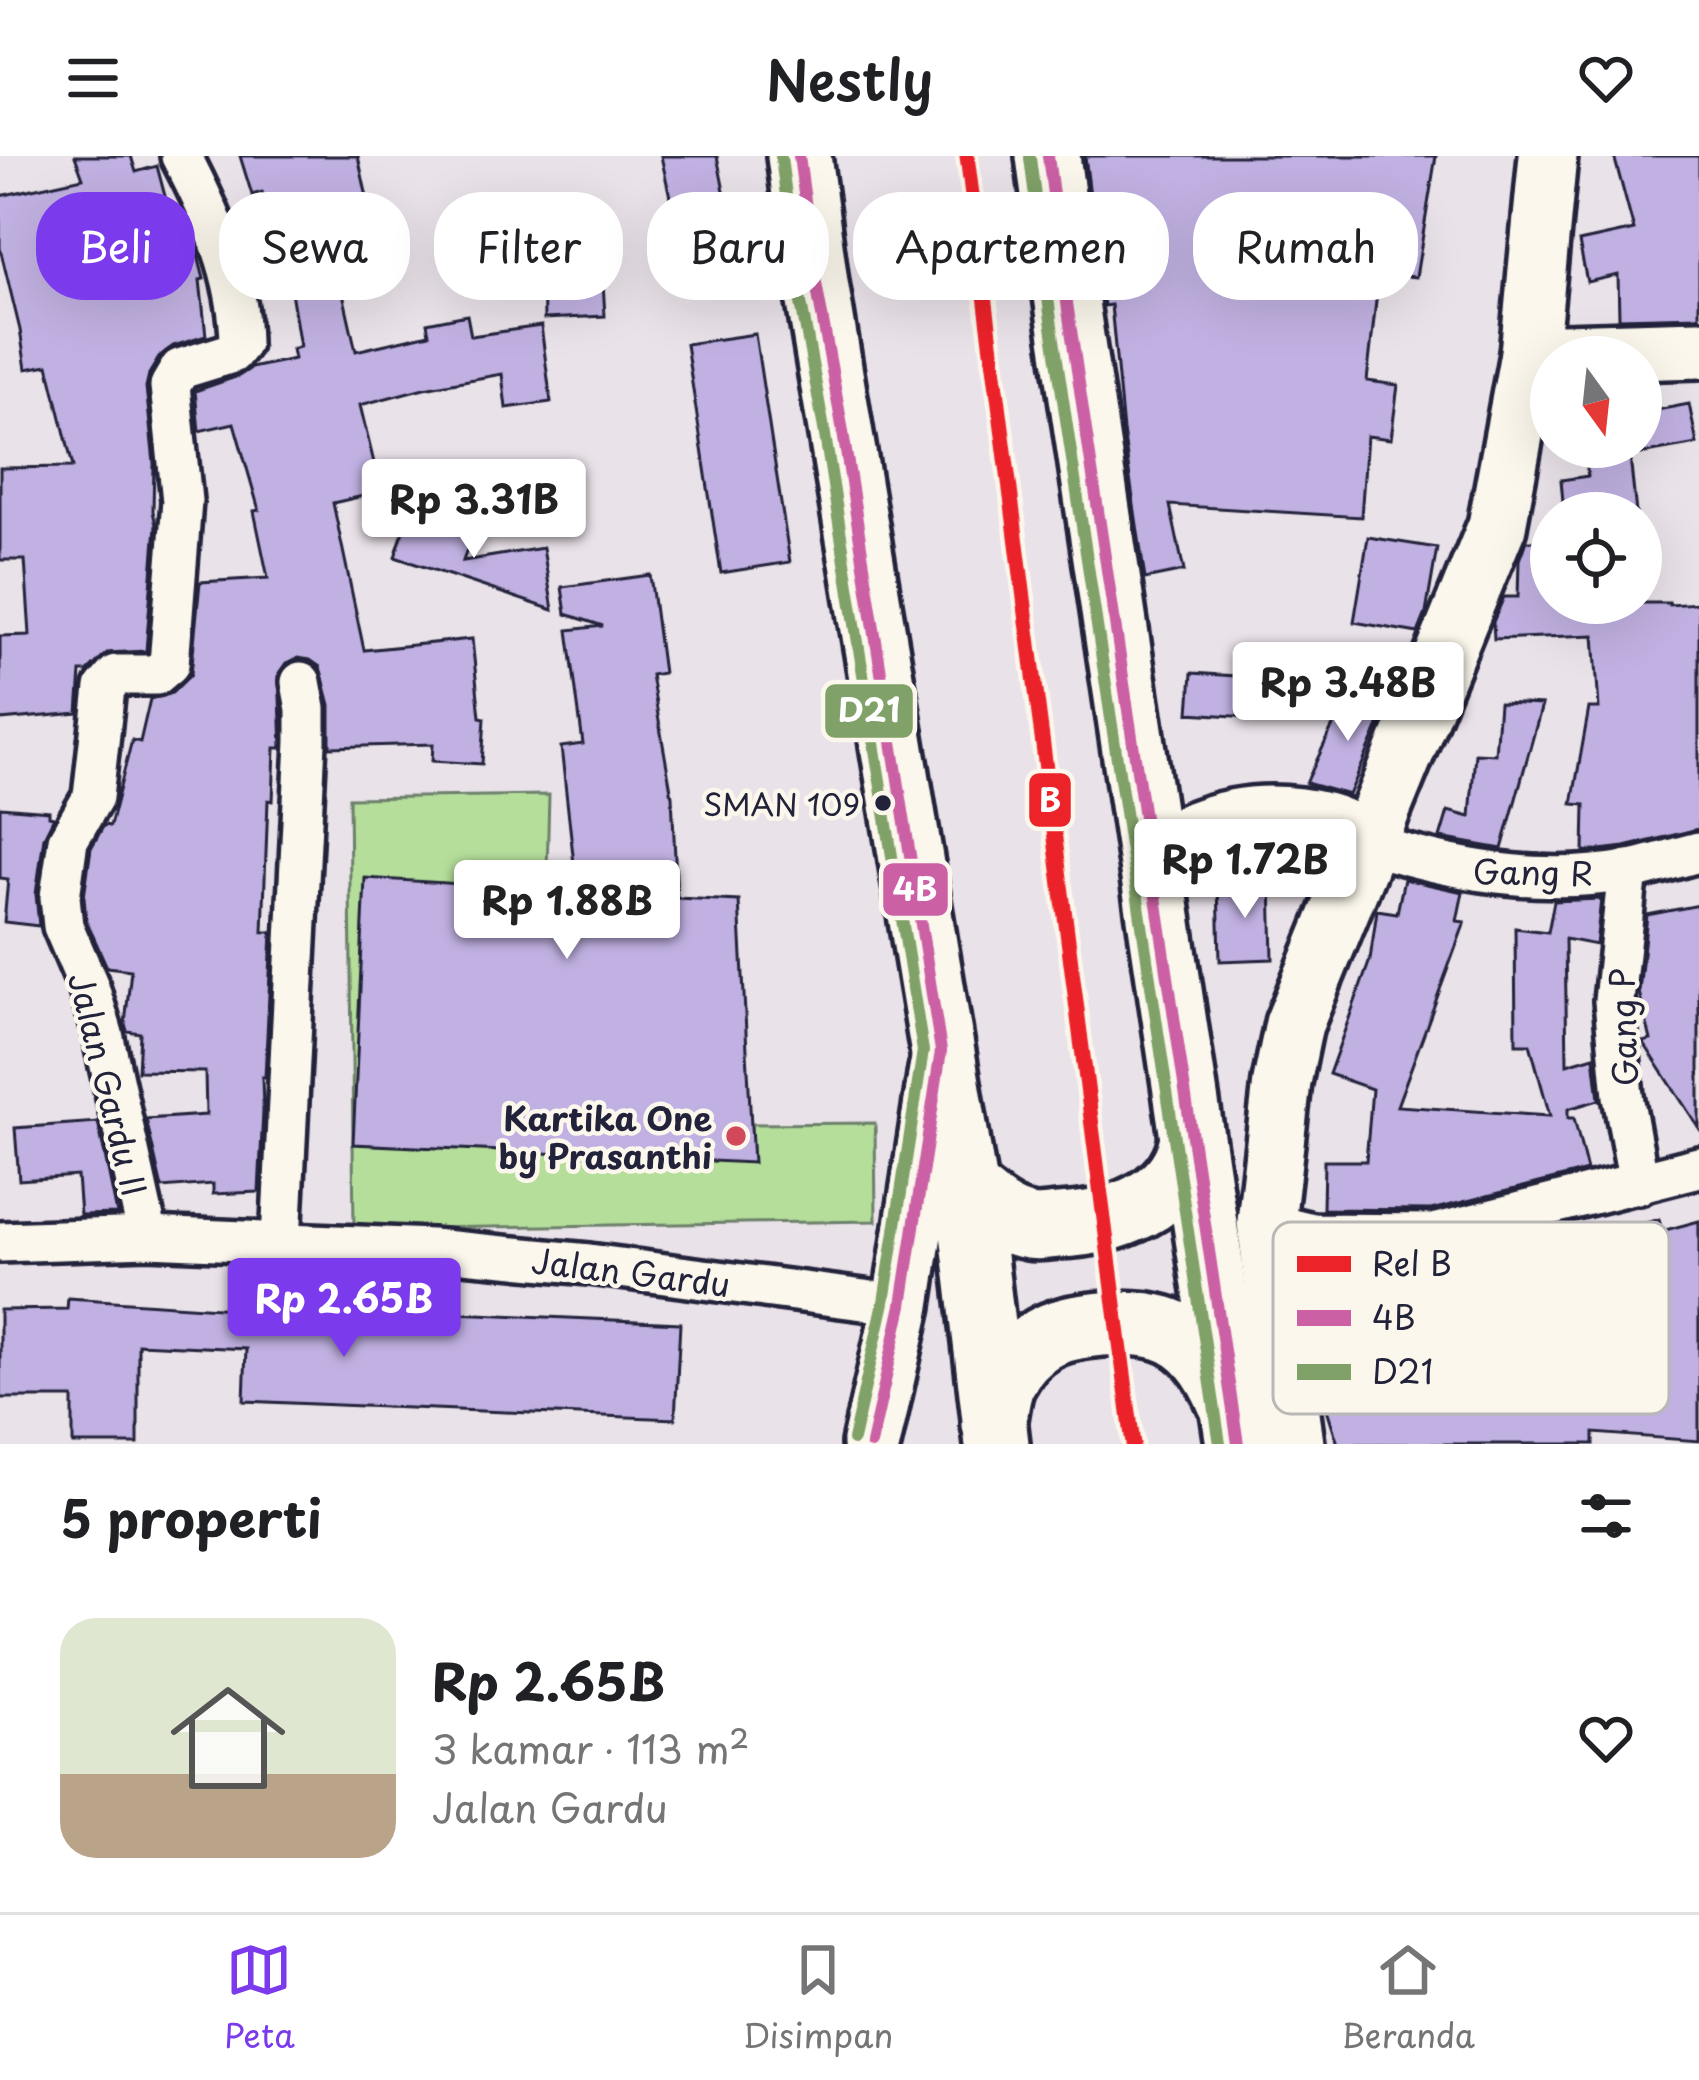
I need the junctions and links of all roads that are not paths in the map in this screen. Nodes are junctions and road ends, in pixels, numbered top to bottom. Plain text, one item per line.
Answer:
1 (181, 156) edge
2 (799, 156) edge
3 (1048, 156) edge
4 (1548, 156) edge
5 (1699, 349) edge
6 (1529, 354) junction
7 (301, 682) dead end
8 (1369, 844) junction
9 (1699, 852) edge
10 (1150, 854) junction
11 (1628, 871) junction
12 (940, 1051) junction
13 (1191, 1143) junction
14 (1699, 1167) edge
15 (1639, 1184) junction
16 (965, 1189) junction
17 (1266, 1222) junction
18 (1483, 1222) edge
19 (1273, 1224) edge
20 (148, 1237) junction
21 (281, 1241) junction
22 (0, 1242) edge
23 (1273, 1276) edge
24 (902, 1305) junction
25 (1291, 1414) edge
26 (1235, 1426) edge
27 (996, 1435) edge
28 (871, 1444) edge
29 (1295, 1444) edge

1 - 20 street, Jalan Gardu II
2 - 12 main road
3 - 10 main road
4 - 6 main road
5 - 6 main road
6 - 8 main road
7 - 21 street
8 - 10 main road
8 - 11 street, Gang R
8 - 17 main road
9 - 11 street, Gang R
10 - 13 main road
11 - 15 street, Gang P
12 - 16 main road
12 - 24 main road
13 - 16 main road
13 - 26 main road
14 - 15 street
15 - 18 street
16 - 27 main road
17 - 19 street
17 - 23 main road
20 - 21 street, Jalan Gardu
20 - 22 street, Jalan Gardu
21 - 24 street, Jalan Gardu
24 - 28 main road
25 - 29 main road
26 - 27 main road

